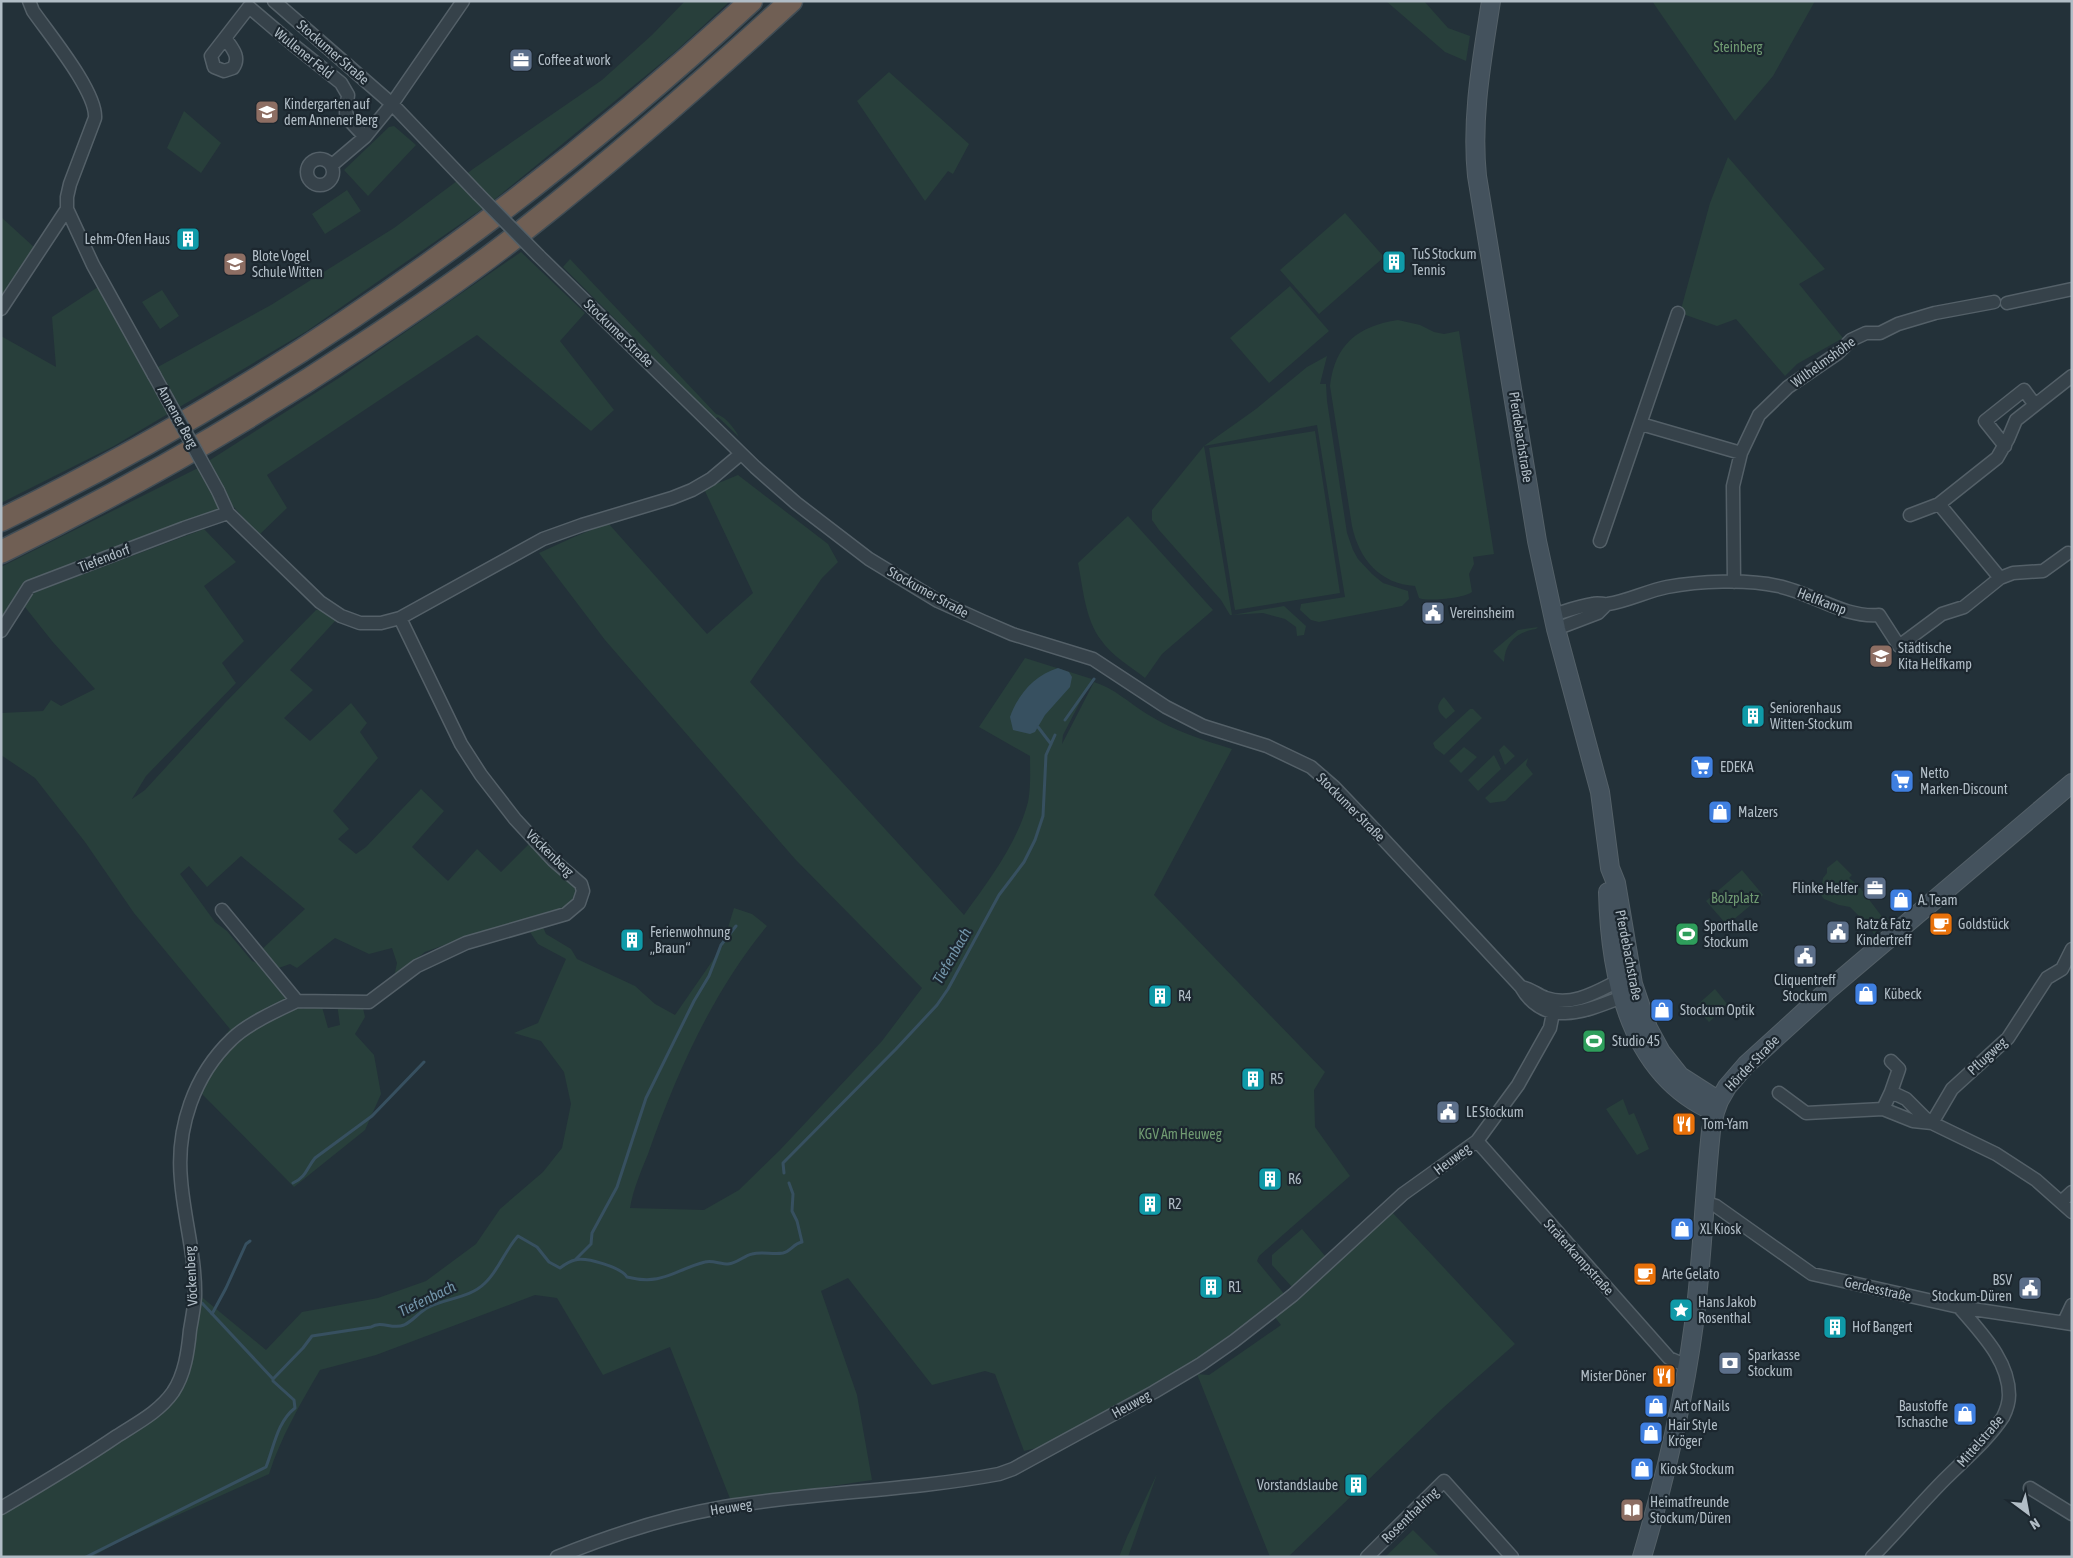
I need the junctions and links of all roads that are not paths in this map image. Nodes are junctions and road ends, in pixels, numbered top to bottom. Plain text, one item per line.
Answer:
1 (29, 1) edge
2 (274, 1) edge
3 (463, 1) edge
4 (751, 1) edge
5 (790, 1) edge
6 (1491, 1) edge
7 (225, 38) dead end
8 (392, 104) junction
9 (365, 137) junction
10 (332, 166) dead end
11 (67, 209) junction
12 (2072, 289) edge
13 (1, 309) edge
14 (1678, 313) dead end
15 (2072, 376) edge
16 (2036, 405) junction
17 (2004, 406) junction
18 (2016, 420) junction
19 (1641, 424) junction
20 (2004, 446) junction
21 (740, 453) junction
22 (1742, 453) junction
23 (1939, 504) junction
24 (228, 513) junction
25 (1910, 515) dead end
26 (1, 520) edge
27 (1600, 541) dead end
28 (1, 552) edge
29 (2068, 553) dead end
30 (2000, 578) junction
31 (1734, 582) junction
32 (400, 618) junction
33 (1554, 622) junction
34 (1, 631) edge
35 (2072, 783) edge
36 (222, 910) dead end
37 (2072, 949) edge
38 (2067, 971) edge
39 (1521, 987) junction
40 (1624, 988) junction
41 (1548, 999) junction
42 (297, 1001) junction
43 (1553, 1013) junction
44 (1892, 1061) dead end
45 (1891, 1092) junction
46 (1779, 1093) dead end
47 (1717, 1106) junction
48 (1883, 1109) junction
49 (1932, 1123) junction
50 (1477, 1140) junction
51 (2072, 1192) edge
52 (2061, 1202) junction
53 (1706, 1203) junction
54 (2072, 1212) edge
55 (2072, 1305) edge
56 (1959, 1307) junction
57 (2068, 1323) edge
58 (1687, 1366) junction
59 (2030, 1488) dead end
60 (1, 1508) edge
61 (2072, 1514) edge
62 (557, 1557) edge
63 (1367, 1557) edge
64 (1512, 1557) edge
65 (1642, 1557) edge
66 (1872, 1557) edge

1 - 11 street
2 - 8 street, Stockumer Straße
3 - 8 street
4 - 26 highway
5 - 28 highway
6 - 33 main road, Pferdebachstraße
7 - 9 street, Wullener Feld
8 - 9 street
8 - 21 street, Stockumer Straße, bridge
9 - 10 street
11 - 13 street
11 - 24 street, Annener Berg, bridge
12 - 22 street, Wilhelmshöhe
14 - 19 street
15 - 16 street
16 - 17 street
16 - 18 street
17 - 18 street
17 - 20 street
18 - 20 street
19 - 22 street
19 - 27 street
20 - 23 street
21 - 32 street
21 - 39 street, Stockumer Straße
22 - 31 street, Wilhelmshöhe
23 - 25 street
23 - 30 street
24 - 32 street, Annener Berg
24 - 34 street, Tiefendorf
29 - 30 street, Helfkamp
30 - 31 street, Helfkamp
31 - 33 street, Helfkamp
32 - 42 street, Vöckenberg
33 - 40 main road, Pferdebachstraße
35 - 47 main road, Hörder Straße
36 - 42 street
37 - 38 street, Pflugweg
38 - 49 street, Pflugweg
39 - 41 street, Stockumer Straße
39 - 43 street, Stockumer Straße
40 - 41 street, Stockumer Straße
40 - 43 street
40 - 47 main road, Pferdebachstraße
41 - 43 street
42 - 60 street, Vöckenberg
43 - 50 street, Heuweg
44 - 45 street
45 - 48 street
45 - 49 street
46 - 48 street
47 - 53 main road, Hörder Straße
48 - 49 street
49 - 52 street
50 - 58 street, Sträterkampstraße
50 - 62 street, Heuweg
51 - 52 street
52 - 54 street
53 - 56 street, Gerdesstraße
53 - 58 main road, Hörder Straße
55 - 57 street
56 - 57 street, Gerdesstraße
56 - 66 street, Mittelstraße
58 - 65 main road, Hörder Straße
59 - 61 street
63 - 64 street, Rosenthalring

